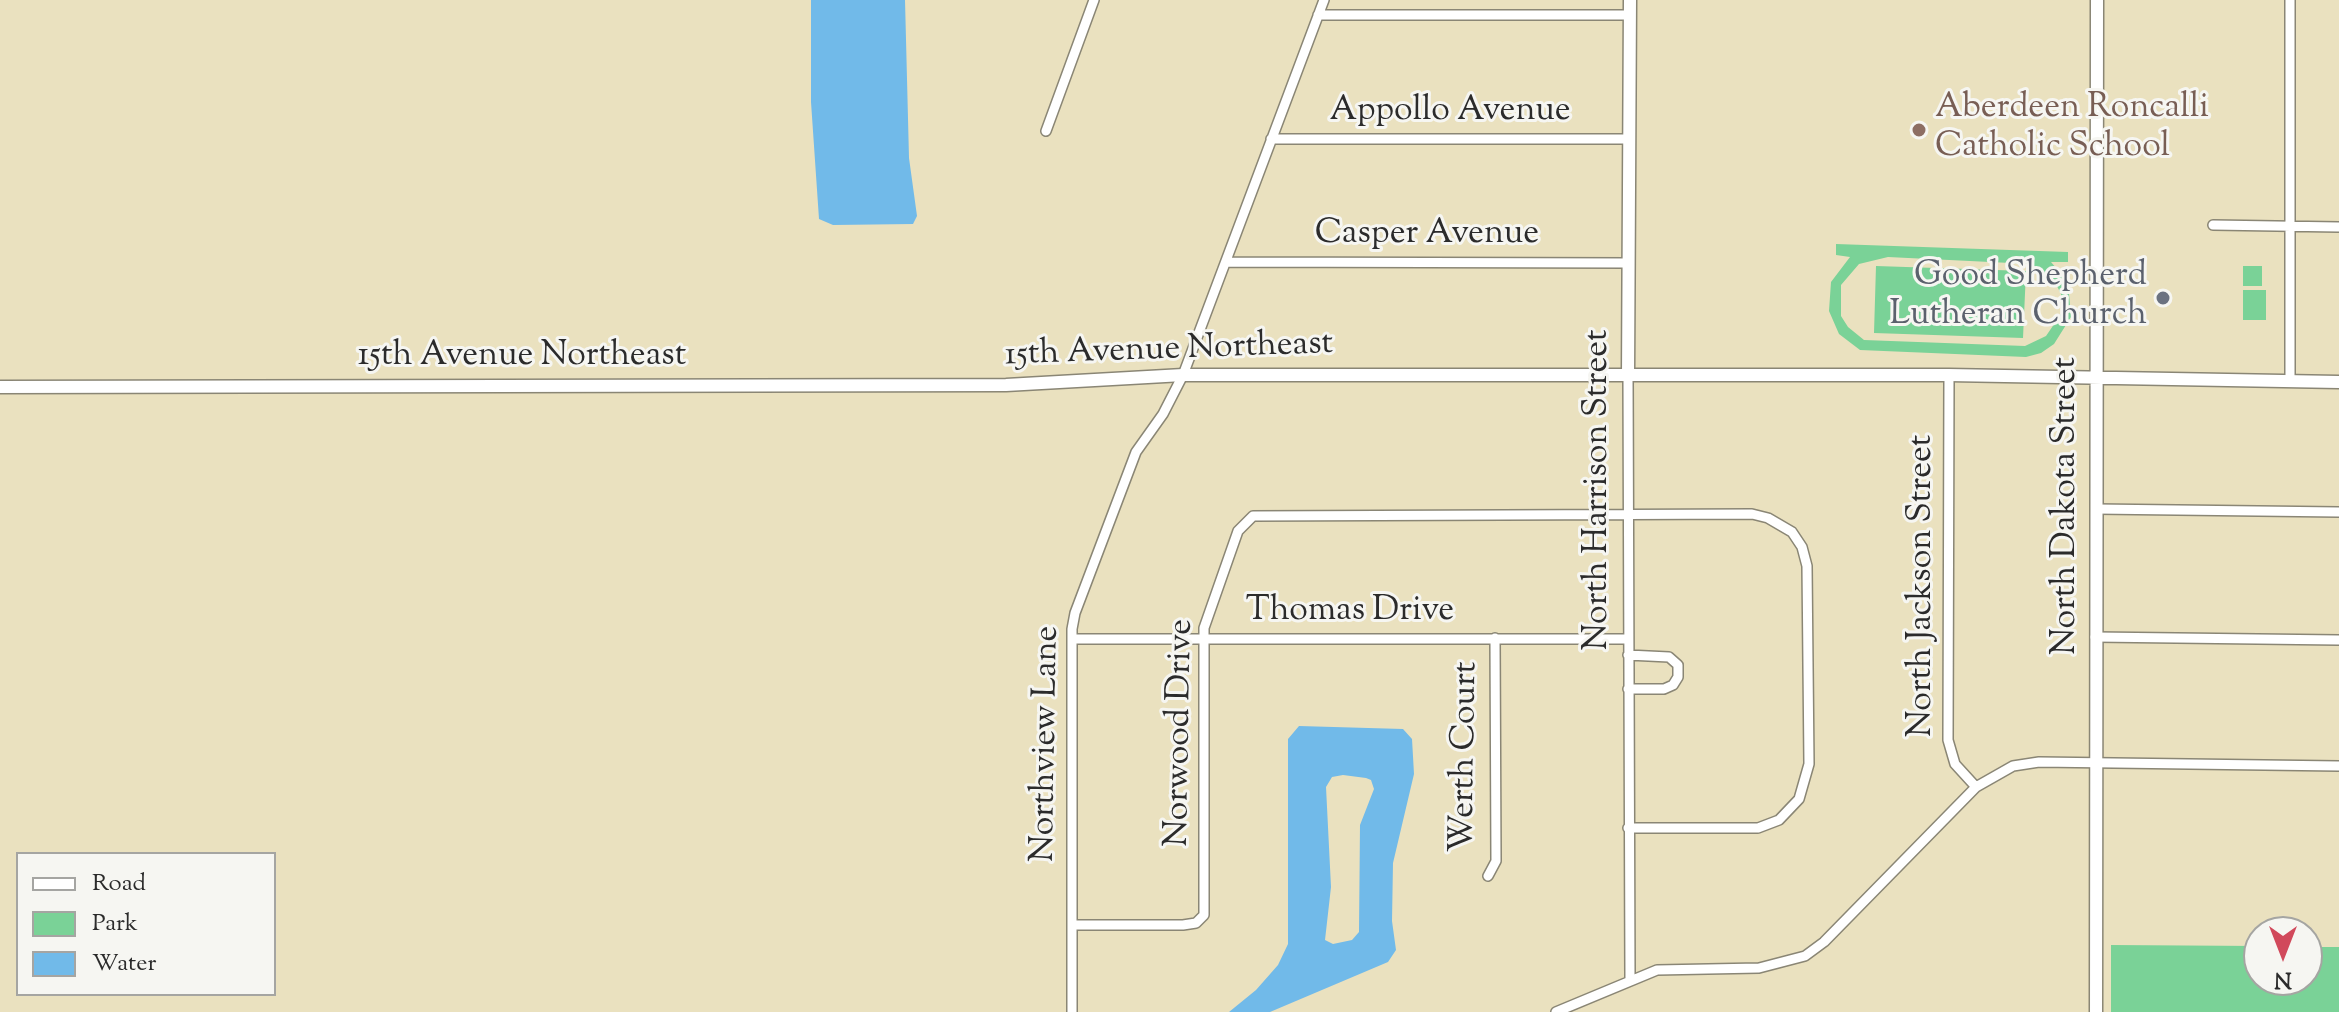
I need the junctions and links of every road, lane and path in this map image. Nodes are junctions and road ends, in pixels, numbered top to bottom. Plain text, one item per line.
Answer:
1 (1094, 0) edge
2 (1324, 0) edge
3 (1630, 0) edge
4 (2097, 0) edge
5 (2290, 0) edge
6 (1318, 15) junction
7 (1630, 15) junction
8 (1046, 131) dead end
9 (1271, 139) junction
10 (1629, 139) junction
11 (2213, 225) dead end
12 (2290, 226) junction
13 (2339, 227) edge
14 (1226, 262) junction
15 (1629, 263) junction
16 (1183, 375) junction
17 (1949, 375) junction
18 (1628, 376) junction
19 (2096, 378) junction
20 (2290, 381) junction
21 (2339, 382) edge
22 (0, 387) edge
23 (2096, 509) junction
24 (2339, 512) edge
25 (1628, 514) junction
26 (2095, 637) junction
27 (1495, 638) junction
28 (1072, 639) junction
29 (1203, 639) junction
30 (1628, 639) junction
31 (2339, 640) edge
32 (1628, 655) junction
33 (1628, 689) junction
34 (2096, 762) junction
35 (2339, 766) edge
36 (1976, 787) junction
37 (1628, 828) junction
38 (1488, 876) dead end
39 (1072, 925) junction
40 (1630, 980) junction
41 (1072, 1012) edge
42 (1556, 1012) edge
43 (2096, 1012) edge

1 - 8 street
2 - 6 street, Northview Lane
3 - 7 street, North Harrison Street
4 - 19 street, North Dakota Street
5 - 12 street
6 - 7 street
6 - 9 street, Northview Lane
7 - 10 street, North Harrison Street
9 - 10 street, Appollo Avenue
9 - 14 street, Northview Lane
10 - 15 street, North Harrison Street
11 - 12 street
12 - 13 street
12 - 20 street
14 - 15 street, Casper Avenue
14 - 16 street, Northview Lane
15 - 18 street, North Harrison Street
16 - 18 street, 15th Avenue Northeast
16 - 22 street, 15th Avenue Northeast
16 - 28 street, Northview Lane
17 - 18 street, 15th Avenue Northeast
17 - 19 street, 15th Avenue Northeast
17 - 36 street, North Jackson Street
18 - 25 street, North Harrison Street
19 - 20 street, 15th Avenue Northeast
19 - 23 street, North Dakota Street
20 - 21 street, 15th Avenue Northeast
23 - 24 street
23 - 26 street, North Dakota Street
25 - 29 street, Norwood Drive
25 - 30 street, North Harrison Street
25 - 37 street, Norwood Drive
26 - 31 street
26 - 34 street, North Dakota Street
27 - 29 street, Thomas Drive
27 - 30 street, Thomas Drive
27 - 38 street, Werth Court
28 - 29 street, Thomas Drive
28 - 39 street, Northview Lane
29 - 39 street, Norwood Drive
30 - 32 street, North Harrison Street
32 - 33 street, North Harrison Street
32 - 33 street
33 - 37 street, North Harrison Street
34 - 35 street
34 - 36 street
34 - 43 street, North Dakota Street
36 - 40 street
37 - 40 street, North Harrison Street
39 - 41 street, Northview Lane
40 - 42 street

